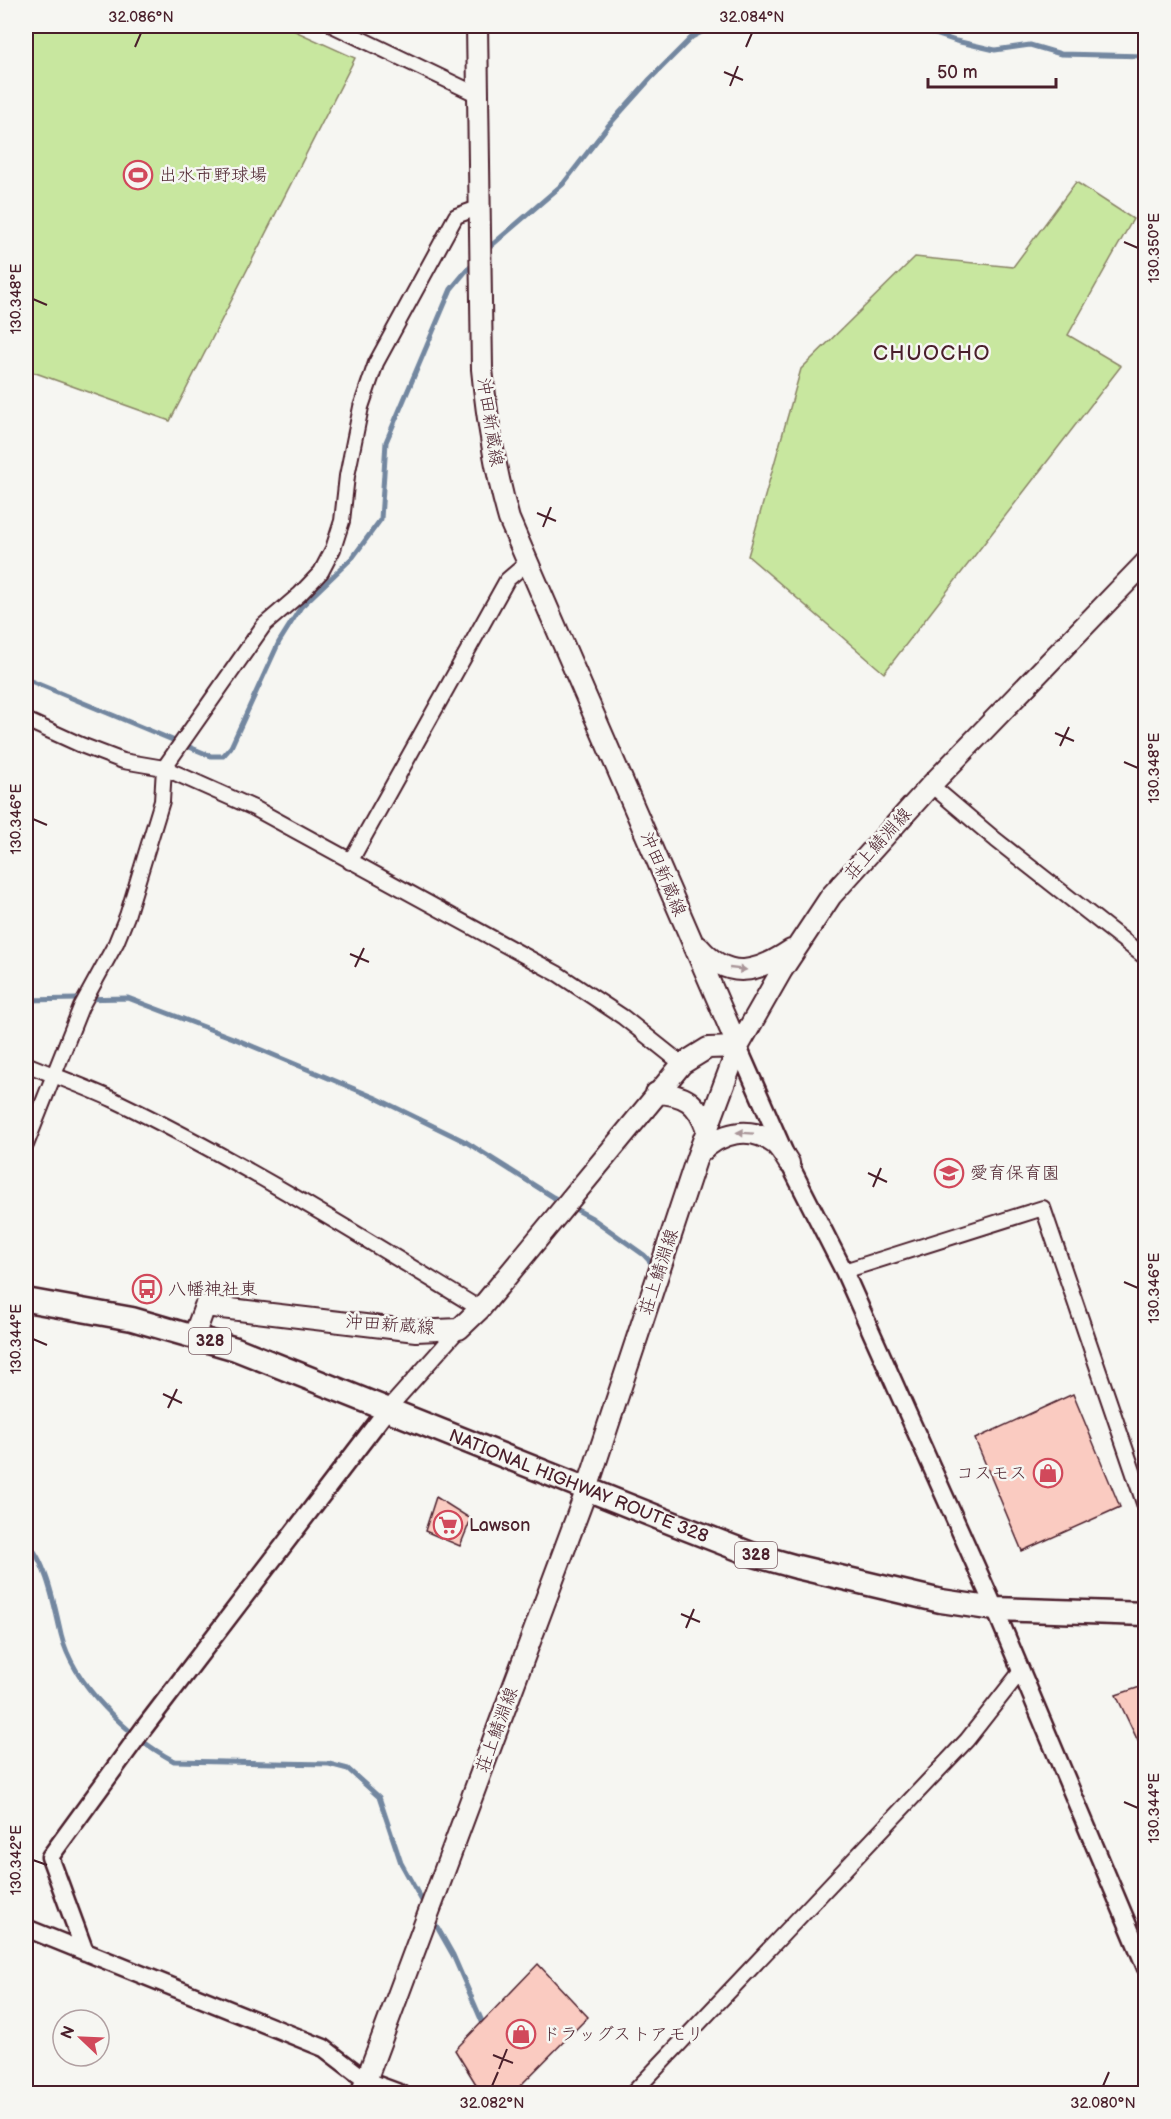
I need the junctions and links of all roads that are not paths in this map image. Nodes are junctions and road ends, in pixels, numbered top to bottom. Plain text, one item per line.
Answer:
1 (334, 26) edge
2 (477, 26) edge
3 (476, 94) junction
4 (478, 208) junction
5 (528, 562) junction
6 (1146, 562) edge
7 (26, 720) edge
8 (164, 768) junction
9 (931, 785) junction
10 (350, 862) junction
11 (691, 938) junction
12 (797, 946) junction
13 (1146, 958) edge
14 (738, 1047) junction
15 (26, 1064) edge
16 (682, 1064) junction
17 (54, 1076) junction
18 (656, 1093) junction
19 (707, 1130) junction
20 (26, 1145) edge
21 (697, 1156) junction
22 (789, 1163) junction
23 (844, 1271) junction
24 (26, 1300) edge
25 (480, 1309) junction
26 (459, 1329) junction
27 (194, 1336) junction
28 (387, 1410) junction
29 (587, 1489) junction
30 (1146, 1509) edge
31 (995, 1609) junction
32 (1146, 1614) edge
33 (1021, 1671) junction
34 (26, 1928) edge
35 (85, 1952) junction
36 (1146, 1968) edge
37 (364, 2087) edge
38 (402, 2094) edge
39 (632, 2094) edge

1 - 3 street
2 - 3 main road, 沖田新蔵線
3 - 4 main road, 沖田新蔵線
4 - 5 main road, 沖田新蔵線
4 - 8 street
5 - 10 street
5 - 11 main road, 沖田新蔵線
6 - 9 main road, 荘上鯖淵線
7 - 8 street
8 - 10 street
8 - 17 street
9 - 12 main road, 荘上鯖淵線
9 - 13 street
10 - 16 street
11 -> 12 main road
11 - 14 main road, 沖田新蔵線
12 - 14 main road, 荘上鯖淵線
14 - 16 main road, 沖田新蔵線
14 - 19 main road, 荘上鯖淵線
14 - 22 street
15 - 17 street
16 - 18 main road, 沖田新蔵線
17 - 20 street
17 - 25 street
18 - 19 main road
18 - 25 main road, 沖田新蔵線
19 - 21 main road, 荘上鯖淵線
22 -> 21 main road
21 - 29 main road, 荘上鯖淵線
22 - 23 street
23 - 30 street
23 - 31 street
24 - 27 highway, NATIONAL HIGHWAY ROUTE 328 / 328
25 - 26 main road, 沖田新蔵線
26 - 27 main road, 沖田新蔵線
26 - 28 street
27 - 28 highway, NATIONAL HIGHWAY ROUTE 328 / 328
28 - 29 highway, NATIONAL HIGHWAY ROUTE 328 / 328
28 - 35 street
29 - 31 highway, NATIONAL HIGHWAY ROUTE 328 / 328
29 - 37 main road, 荘上鯖淵線
31 - 32 highway, NATIONAL HIGHWAY ROUTE 328 / 328
31 - 33 street
33 - 36 street
33 - 39 street
34 - 35 street
35 - 37 street
37 - 38 street

